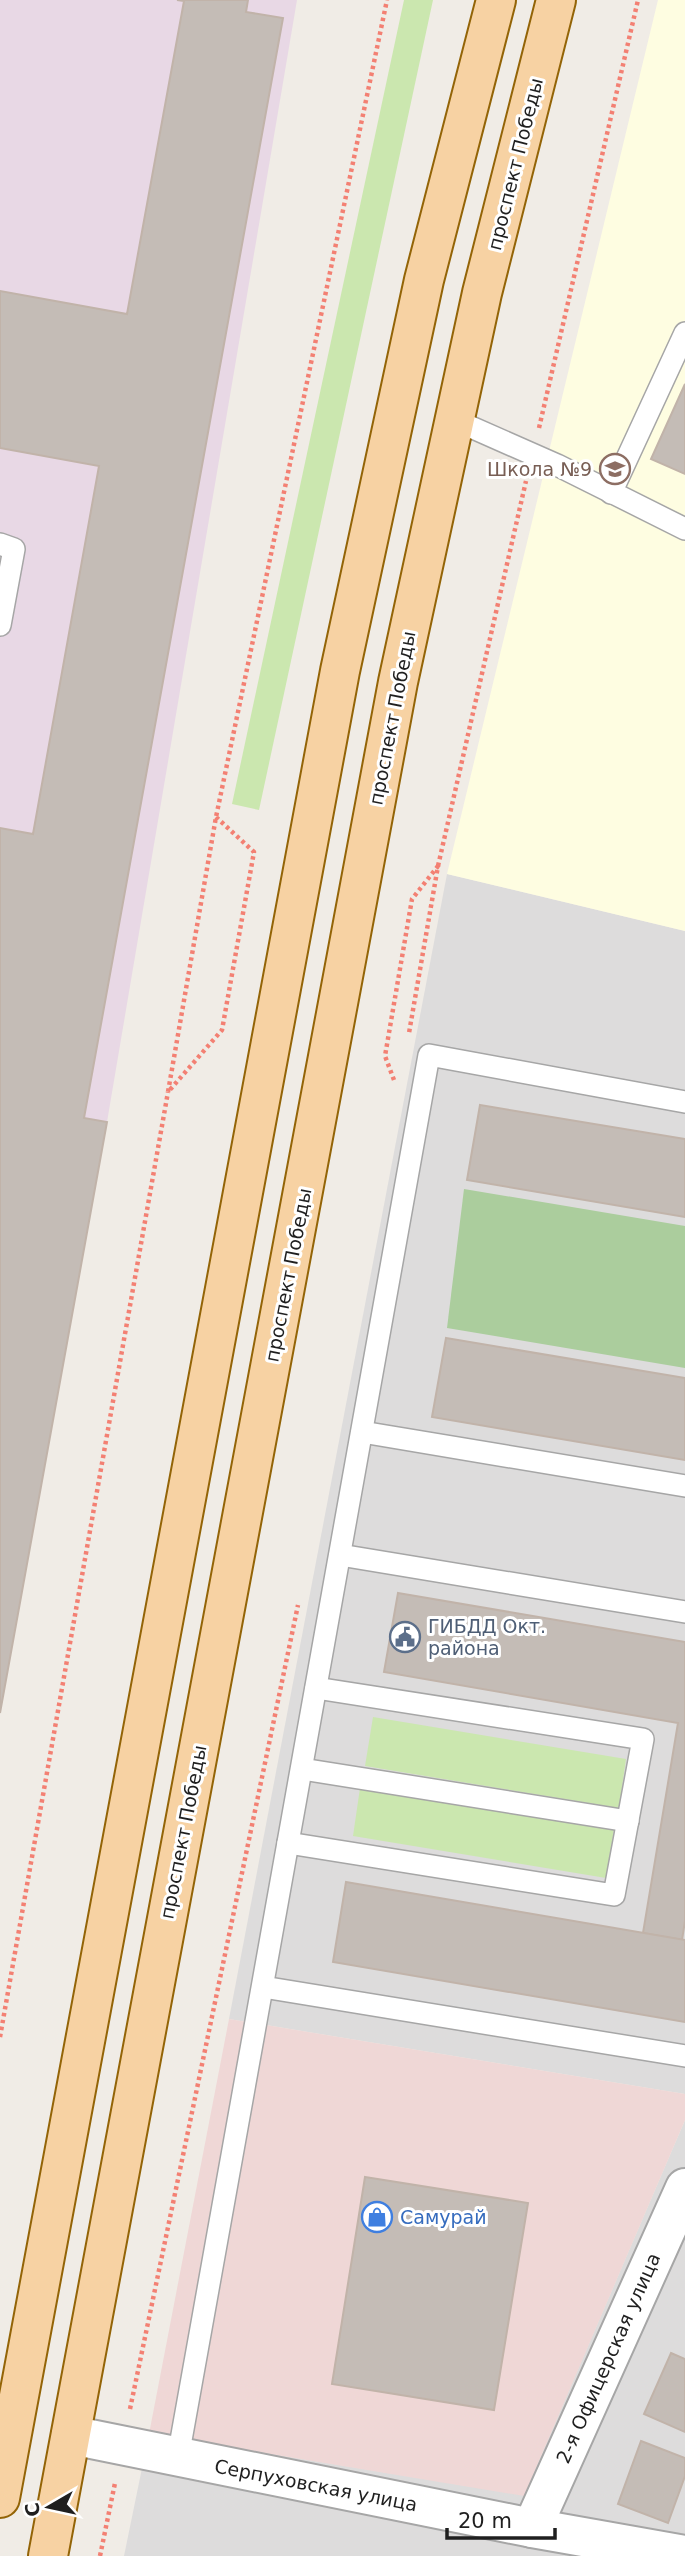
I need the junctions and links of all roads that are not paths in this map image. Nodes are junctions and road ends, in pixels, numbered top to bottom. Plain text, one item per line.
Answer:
1 (496, 0) edge
2 (556, 0) edge
3 (685, 333) edge
4 (454, 420) junction
5 (611, 493) junction
6 (685, 529) edge
7 (0, 544) edge
8 (0, 625) edge
9 (685, 1102) edge
10 (362, 1432) junction
11 (685, 1486) edge
12 (340, 1555) junction
13 (685, 1612) edge
14 (316, 1688) junction
15 (302, 1769) junction
16 (628, 1821) junction
17 (288, 1843) junction
18 (263, 1987) junction
19 (685, 2056) edge
20 (685, 2188) edge
21 (71, 2435) junction
22 (178, 2457) junction
23 (0, 2498) edge
24 (512, 2536) edge
25 (685, 2555) edge
26 (48, 2556) edge

1 - 23 main road
2 - 4 main road, проспект Победы
3 - 5 lane
4 - 5 lane
4 - 21 main road, проспект Победы
5 - 6 lane
7 - 8 lane
9 - 10 lane
10 - 11 lane
10 - 12 lane
12 - 13 lane
12 - 14 lane
14 - 15 lane
14 - 16 lane
15 - 16 lane
15 - 17 lane
16 - 17 lane
17 - 18 lane
18 - 19 lane
18 - 22 lane
20 - 24 street, 2-я Офицерская улица
21 - 22 street, Серпуховская улица
21 - 26 main road, проспект Победы
22 - 24 street, Серпуховская улица
24 - 25 street, Серпуховская улица

